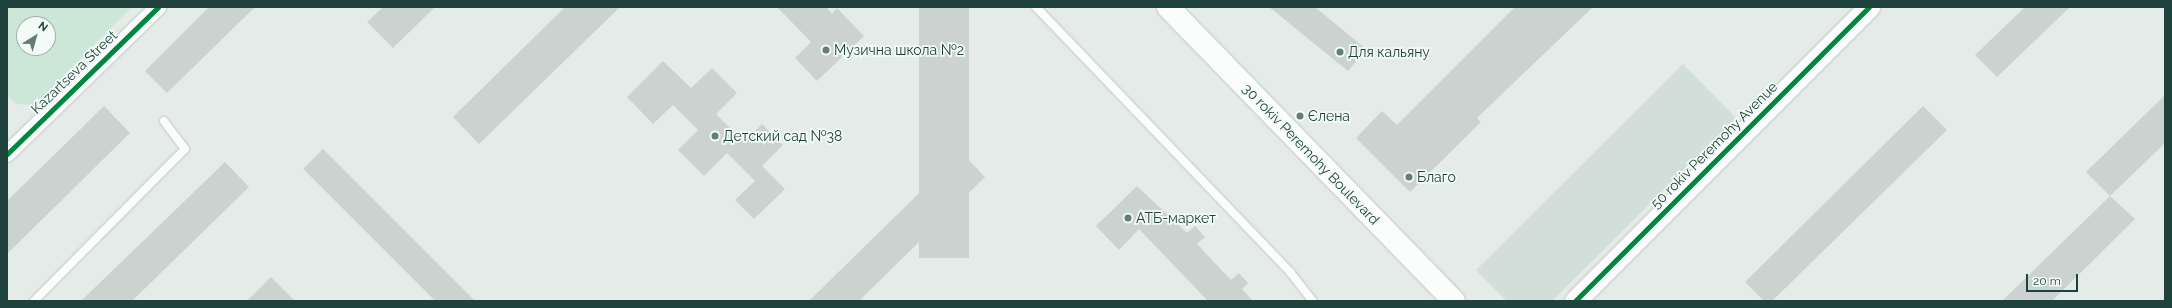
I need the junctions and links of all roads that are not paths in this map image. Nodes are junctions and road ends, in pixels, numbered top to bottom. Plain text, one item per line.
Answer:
1 (158, 7) edge
2 (1036, 7) edge
3 (1168, 7) edge
4 (1869, 7) edge
5 (164, 121) dead end
6 (7, 154) edge
7 (34, 301) edge
8 (1313, 301) edge
9 (1454, 301) edge
10 (1575, 301) edge

1 - 6 street, Kazartseva Street
2 - 8 lane
3 - 9 main road, 30 rokiv Peremohy Boulevard
4 - 10 street, 50 rokiv Peremohy Avenue
5 - 7 lane

